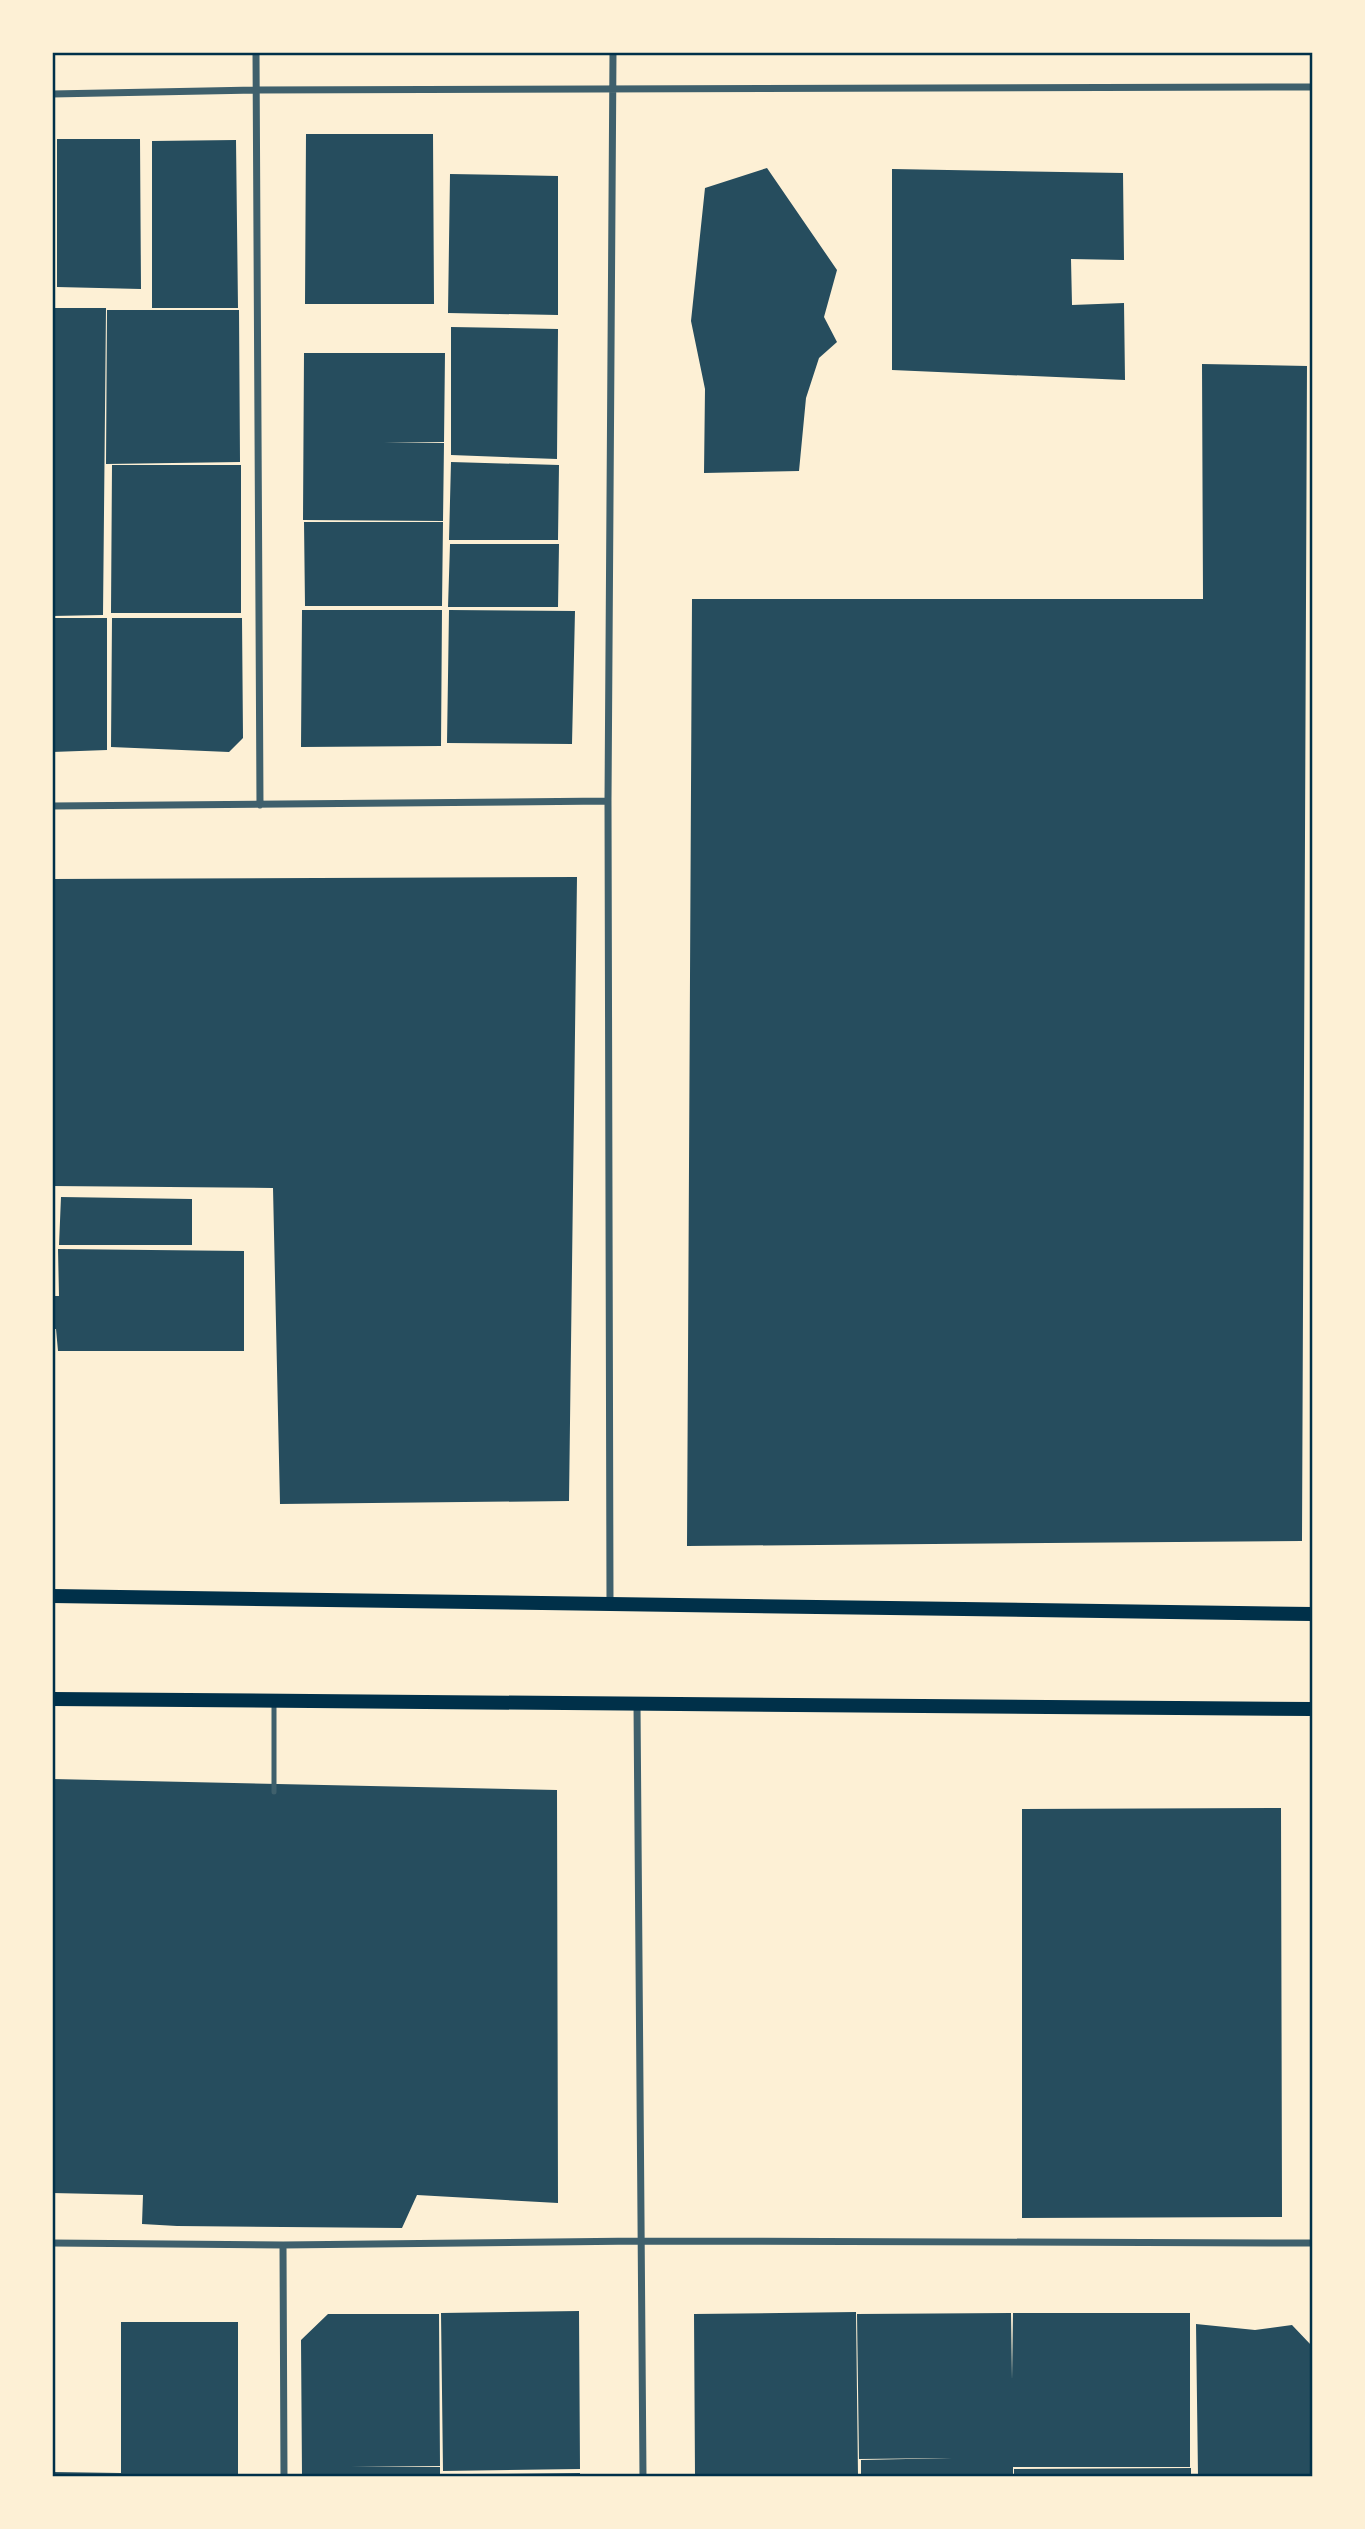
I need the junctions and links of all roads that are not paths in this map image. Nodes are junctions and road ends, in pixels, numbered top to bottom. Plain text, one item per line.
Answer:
1 (256, 52) edge
2 (613, 52) edge
3 (1312, 87) edge
4 (613, 88) junction
5 (256, 90) junction
6 (52, 94) edge
7 (608, 801) junction
8 (260, 805) junction
9 (52, 806) edge
10 (52, 1596) edge
11 (610, 1604) junction
12 (1312, 1614) edge
13 (52, 1699) edge
14 (274, 1700) junction
15 (637, 1704) junction
16 (1312, 1709) edge
17 (274, 1793) dead end
18 (640, 2241) junction
19 (52, 2243) edge
20 (1312, 2243) edge
21 (283, 2245) junction
22 (284, 2476) edge
23 (643, 2476) edge

1 - 5 street
2 - 4 street
3 - 4 street
4 - 5 street
4 - 7 street
5 - 6 street
5 - 8 street
7 - 8 street
7 - 11 street
8 - 9 street
10 - 11 main road
11 - 12 main road
13 - 14 main road
14 - 15 main road
14 - 17 lane
15 - 16 main road
15 - 18 street
18 - 20 street
18 - 21 street
18 - 23 street
19 - 21 street
21 - 22 street

